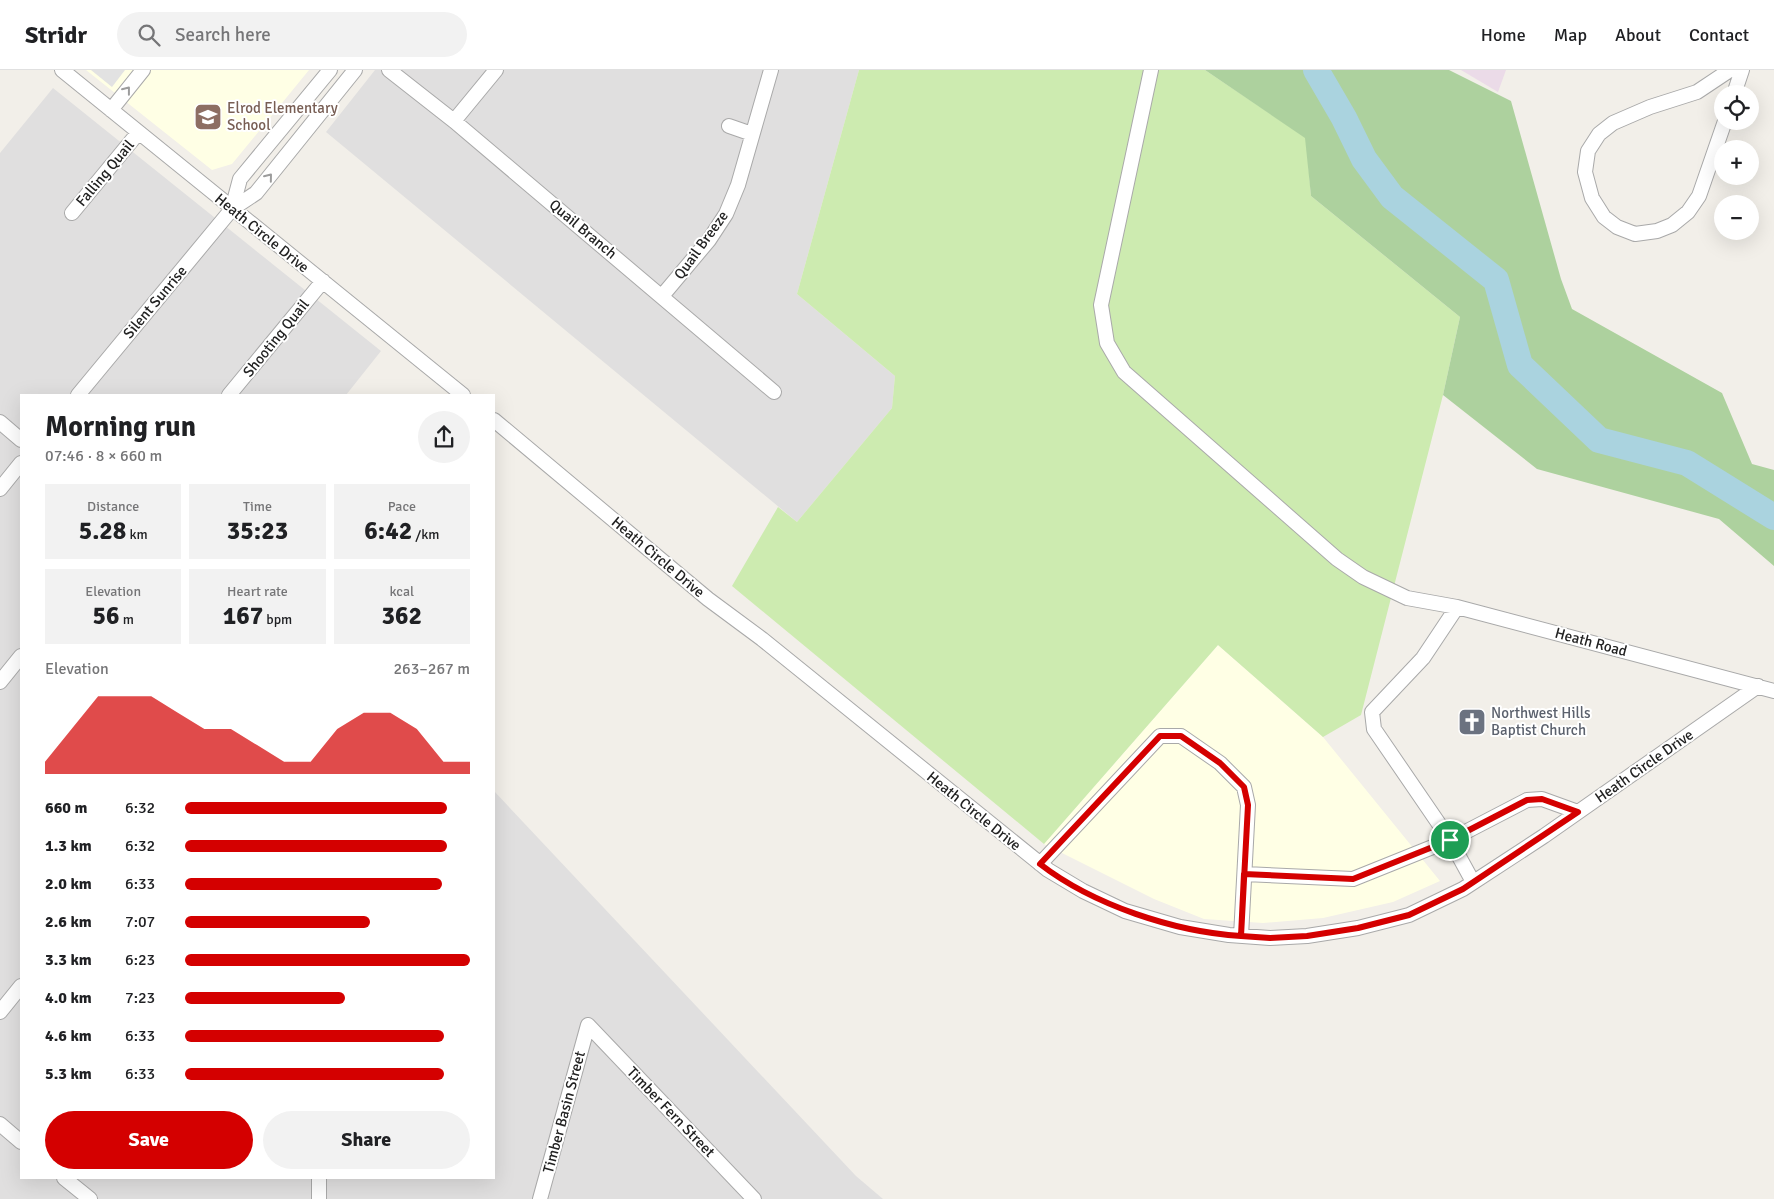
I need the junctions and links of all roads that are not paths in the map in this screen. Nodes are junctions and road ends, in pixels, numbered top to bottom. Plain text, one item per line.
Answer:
1 (62, 70) edge
2 (143, 70) edge
3 (330, 70) edge
4 (355, 70) edge
5 (389, 70) edge
6 (496, 70) edge
7 (770, 70) edge
8 (1150, 70) edge
9 (1730, 70) edge
10 (1742, 70) edge
11 (1737, 85) edge
12 (111, 110) junction
13 (454, 121) junction
14 (729, 126) dead end
15 (1722, 130) edge
16 (138, 133) junction
17 (752, 134) junction
18 (232, 209) junction
19 (72, 213) dead end
20 (323, 281) junction
21 (662, 296) junction
22 (774, 392) dead end
23 (79, 394) edge
24 (230, 394) edge
25 (462, 394) edge
26 (495, 421) edge
27 (0, 422) edge
28 (20, 439) edge
29 (20, 464) edge
30 (0, 489) edge
31 (1457, 607) junction
32 (20, 657) edge
33 (0, 682) edge
34 (1758, 686) junction
35 (1774, 691) edge
36 (1578, 812) junction
37 (1450, 840) junction
38 (1040, 864) junction
39 (1244, 874) junction
40 (1474, 882) junction
41 (1241, 936) junction
42 (20, 987) edge
43 (0, 1012) edge
44 (588, 1025) joint
45 (0, 1124) edge
46 (20, 1141) edge
47 (65, 1179) edge
48 (319, 1179) edge
49 (749, 1197) edge
50 (90, 1199) edge
51 (319, 1199) edge
52 (540, 1199) edge

1 - 12 street, Heath Circle Drive
12 -> 2 street
3 - 18 street
18 -> 4 street
5 - 13 street, Quail Branch
6 - 13 street
7 - 17 street, Quail Breeze
8 - 31 street, Heath Road
9 - 15 street
10 - 11 street
12 - 16 street, Heath Circle Drive
13 - 21 street, Quail Branch
14 - 17 street
16 - 18 street, Heath Circle Drive
16 - 19 street, Falling Quail
17 - 21 street, Quail Breeze
18 - 20 street, Heath Circle Drive
18 - 23 street, Silent Sunrise
20 - 24 street, Shooting Quail
20 - 25 street, Heath Circle Drive
21 - 22 street, Quail Branch
26 - 38 street, Heath Circle Drive
27 - 28 street
29 - 30 street
31 - 34 street, Heath Road
31 - 37 street
32 - 33 street
34 - 35 street, Heath Road
34 - 36 street, Heath Circle Drive
36 - 37 street
36 - 40 street, Heath Circle Drive
37 - 39 street
37 - 40 street
38 - 39 street
38 - 41 street, Heath Circle Drive
39 - 41 street
40 - 41 street, Heath Circle Drive
42 - 43 street
44 - 49 street, Timber Fern Street
44 - 52 street, Timber Basin Street
45 - 46 street
47 - 50 street
48 - 51 street

